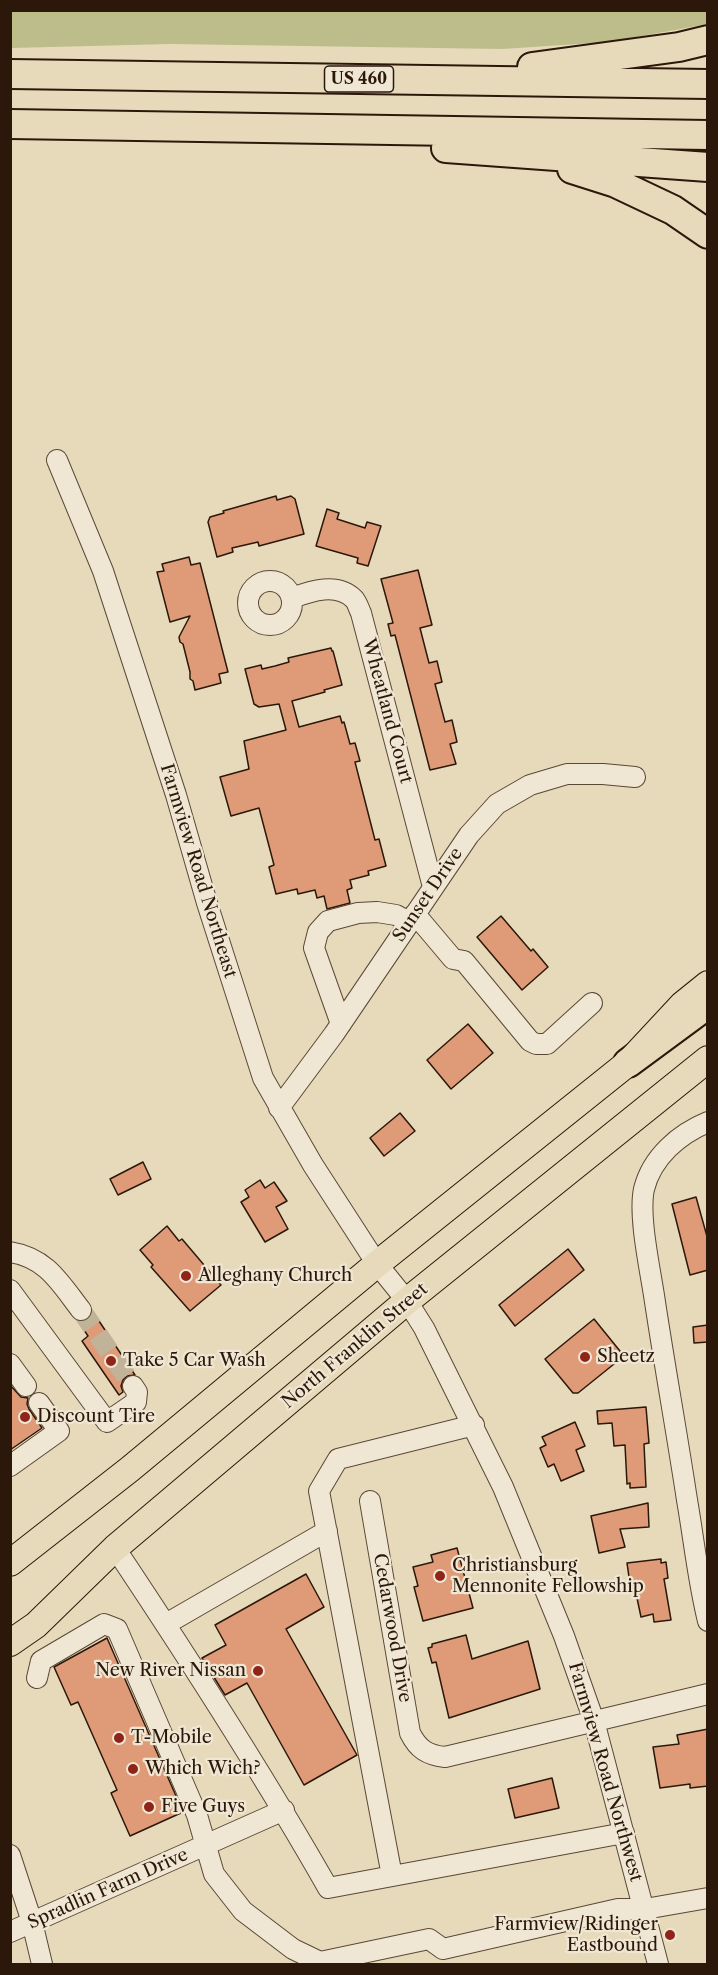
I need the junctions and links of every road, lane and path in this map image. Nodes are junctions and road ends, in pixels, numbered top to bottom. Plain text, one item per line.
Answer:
1 (708, 40) edge
2 (10, 74) edge
3 (326, 79) junction
4 (708, 84) edge
5 (10, 124) edge
6 (211, 127) junction
7 (708, 135) edge
8 (530, 155) junction
9 (708, 167) edge
10 (708, 234) edge
11 (57, 460) dead end
12 (292, 598) dead end
13 (635, 777) dead end
14 (433, 887) junction
15 (412, 918) junction
16 (708, 984) edge
17 (592, 1003) dead end
18 (708, 1004) edge
19 (341, 1024) junction
20 (708, 1059) edge
21 (628, 1063) junction
22 (279, 1108) junction
23 (708, 1122) edge
24 (10, 1252) edge
25 (377, 1264) junction
26 (10, 1290) edge
27 (407, 1301) junction
28 (81, 1310) tunnel mouth
29 (10, 1364) edge
30 (26, 1386) dead end
31 (132, 1386) dead end
32 (39, 1403) dead end
33 (474, 1425) junction
34 (10, 1466) edge
35 (370, 1501) dead end
36 (327, 1531) junction
37 (115, 1548) junction
38 (10, 1563) edge
39 (708, 1621) edge
40 (166, 1624) junction
41 (10, 1643) edge
42 (37, 1678) dead end
43 (708, 1694) edge
44 (594, 1721) junction
45 (284, 1810) junction
46 (624, 1833) junction
47 (206, 1846) junction
48 (10, 1855) edge
49 (392, 1876) junction
50 (708, 1898) edge
51 (645, 1909) junction
52 (32, 1922) junction
53 (10, 1932) edge
54 (445, 1957) edge
55 (321, 1963) edge
56 (42, 1965) edge
57 (658, 1965) edge

1 - 3 highway
2 - 3 highway, US 460
3 - 4 highway, US 460
5 - 6 highway
6 - 7 highway
6 - 8 highway
8 - 9 highway
8 - 10 highway
11 - 22 street, Farmview Road Northeast
12 - 14 street, Wheatland Court
13 - 14 street, Sunset Drive
14 - 15 street, Sunset Drive
15 - 17 street
15 - 19 street, Sunset Drive
15 - 19 street
16 - 21 main road
18 - 21 highway
19 - 22 street, Sunset Drive
20 - 27 main road, North Franklin Street
21 - 25 main road
22 - 25 street, Farmview Road Northeast
23 - 39 street
24 - 28 street
25 - 27 street, Farmview Road Northwest
25 - 38 main road
26 - 31 street
27 - 33 street, Farmview Road Northwest
27 - 37 main road, North Franklin Street
29 - 30 street
32 - 34 street
33 - 36 street
33 - 44 street, Farmview Road Northwest
35 - 44 street, Cedarwood Drive
36 - 40 street
36 - 49 street
37 - 40 street
37 - 41 main road, North Franklin Street
40 - 45 street
42 - 47 street
43 - 44 street
44 - 46 street, Farmview Road Northwest
45 - 47 street, Spradlin Farm Drive
45 - 49 street
46 - 49 street
46 - 51 street, Farmview Road Northwest
47 - 52 street, Spradlin Farm Drive
47 - 55 street
48 - 52 street
50 - 51 street
51 - 54 street
51 - 57 street, Farmview Road Northwest
52 - 53 street, Spradlin Farm Drive
52 - 56 street
54 - 55 street

